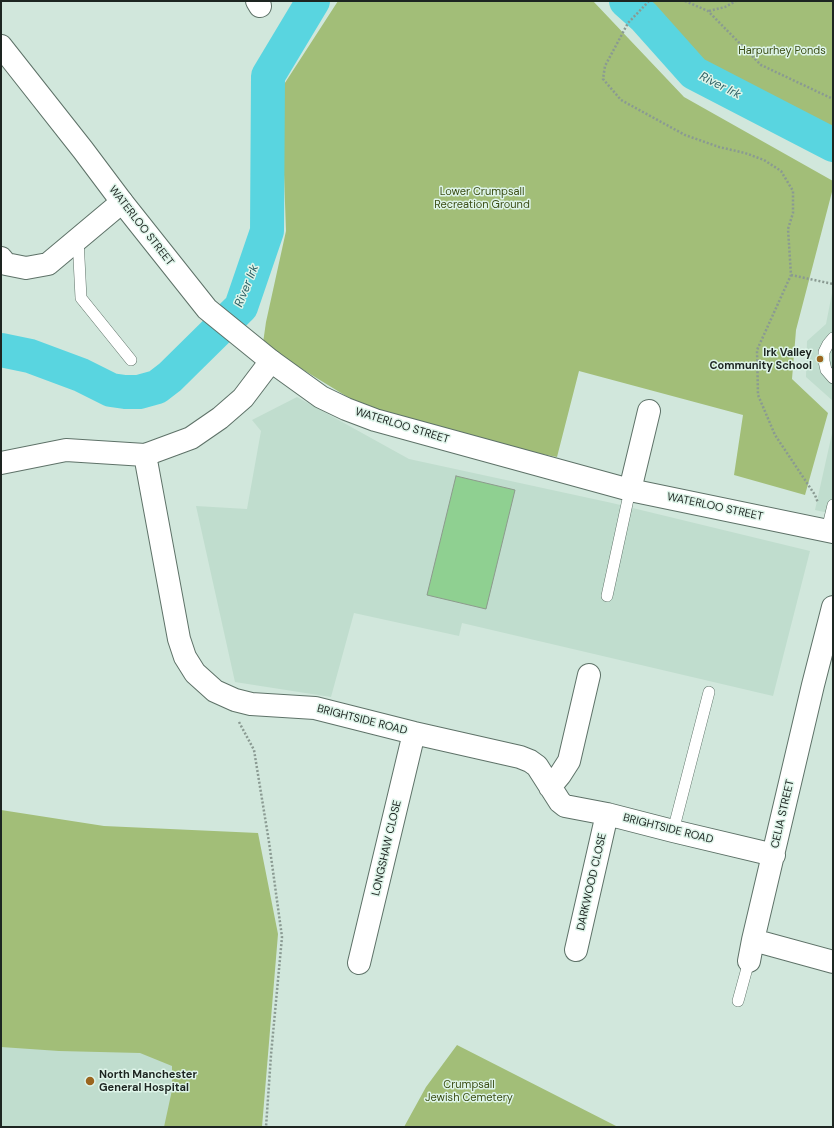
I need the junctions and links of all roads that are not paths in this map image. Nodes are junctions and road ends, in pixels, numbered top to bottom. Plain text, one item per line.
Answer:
1 (1, 46) edge
2 (122, 202) junction
3 (78, 239) junction
4 (3, 265) edge
5 (833, 338) edge
6 (131, 360) dead end
7 (271, 361) junction
8 (833, 378) edge
9 (649, 411) dead end
10 (145, 455) junction
11 (1, 463) edge
12 (630, 490) junction
13 (833, 505) edge
14 (830, 531) edge
15 (606, 596) dead end
16 (833, 607) edge
17 (589, 675) dead end
18 (709, 692) dead end
19 (414, 733) junction
20 (550, 787) junction
21 (607, 814) junction
22 (673, 831) junction
23 (774, 855) junction
24 (576, 950) dead end
25 (751, 951) junction
26 (833, 962) edge
27 (359, 963) dead end
28 (738, 1001) dead end

1 - 2 street, WATERLOO STREET
2 - 3 street
2 - 7 street, WATERLOO STREET
3 - 4 street
3 - 6 lane
5 - 8 lane
7 - 10 street
7 - 12 street, WATERLOO STREET
9 - 12 street
10 - 11 street
10 - 19 street, BRIGHTSIDE ROAD
12 - 14 street, WATERLOO STREET
12 - 15 lane
13 - 14 lane
16 - 23 street, CELIA STREET
17 - 20 street
18 - 22 lane
19 - 20 street, BRIGHTSIDE ROAD
19 - 27 street, LONGSHAW CLOSE
20 - 21 street, BRIGHTSIDE ROAD
21 - 22 street, BRIGHTSIDE ROAD
21 - 24 street, DARKWOOD CLOSE
22 - 23 street, BRIGHTSIDE ROAD
23 - 25 street, CELIA STREET
25 - 26 street
25 - 28 lane

